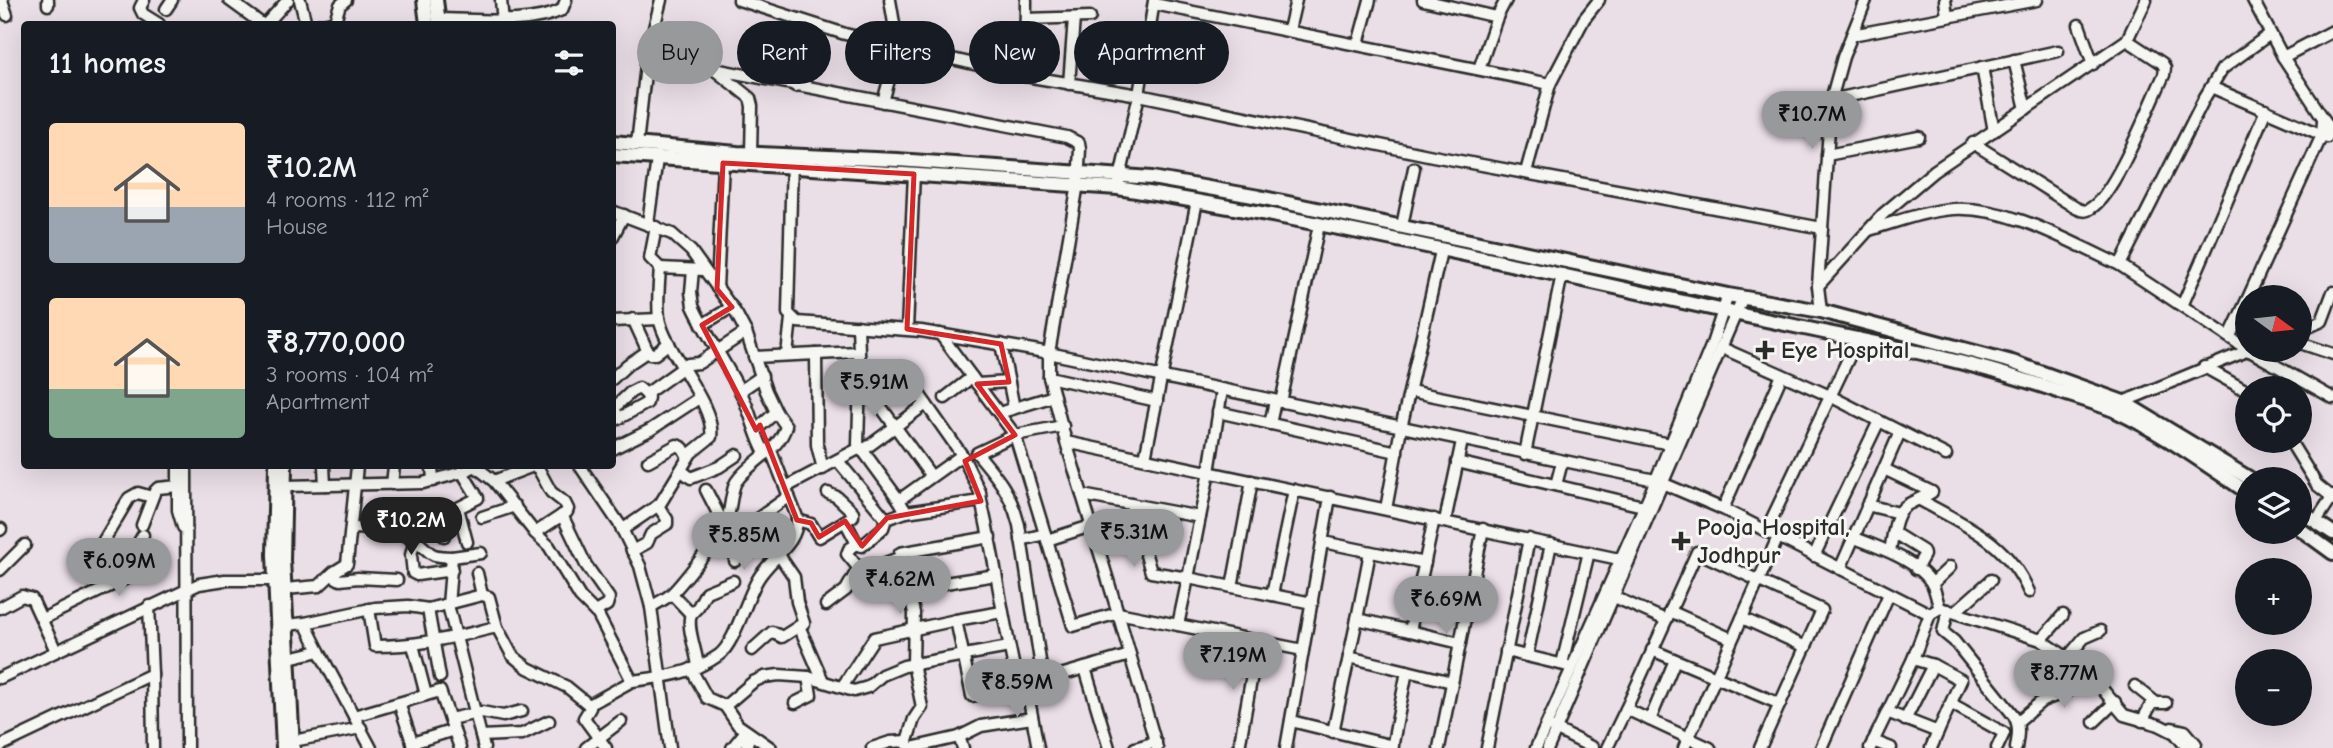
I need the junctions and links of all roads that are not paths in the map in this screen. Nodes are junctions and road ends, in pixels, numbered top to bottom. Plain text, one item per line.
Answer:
1 (2, 0) edge
2 (144, 0) edge
3 (173, 0) edge
4 (229, 0) edge
5 (288, 0) edge
6 (300, 0) edge
7 (346, 0) edge
8 (424, 0) edge
9 (436, 0) edge
10 (501, 0) edge
11 (566, 0) edge
12 (661, 0) edge
13 (739, 0) edge
14 (890, 0) edge
15 (1026, 0) edge
16 (1296, 0) edge
17 (1370, 0) edge
18 (1423, 0) edge
19 (1506, 0) edge
20 (1599, 0) edge
21 (1866, 0) edge
22 (1945, 0) edge
23 (2037, 0) edge
24 (2146, 0) edge
25 (2253, 0) edge
26 (1154, 2) edge
27 (756, 3) edge
28 (166, 9) dead end
29 (7, 15) dead end
30 (1090, 17) dead end
31 (1497, 17) junction
32 (1947, 17) junction
33 (1074, 18) junction
34 (1026, 19) joint
35 (154, 21) edge
36 (257, 21) edge
37 (264, 21) edge
38 (305, 21) edge
39 (334, 21) edge
40 (434, 21) edge
41 (435, 21) edge
42 (503, 21) edge
43 (509, 21) edge
44 (655, 21) edge
45 (801, 21) edge
46 (894, 21) edge
47 (2079, 24) dead end
48 (1289, 30) junction
49 (2332, 32) edge
50 (2270, 34) junction
51 (1852, 36) junction
52 (2127, 40) junction
53 (1358, 44) junction
54 (2058, 51) dead end
55 (2283, 57) junction
56 (2014, 60) junction
57 (2093, 64) junction
58 (1982, 67) junction
59 (1479, 69) junction
60 (723, 71) edge
61 (723, 77) edge
62 (1060, 82) edge
63 (643, 84) edge
64 (888, 84) edge
65 (1069, 84) junction
66 (1550, 85) junction
67 (795, 86) joint
68 (2211, 87) junction
69 (1139, 95) junction
70 (1831, 100) junction
71 (883, 102) junction
72 (2026, 109) junction
73 (2266, 110) junction
74 (1994, 131) junction
75 (2328, 134) edge
76 (1919, 137) dead end
77 (2333, 139) edge
78 (616, 142) edge
79 (1973, 143) junction
80 (637, 144) junction
81 (751, 153) junction
82 (616, 155) edge
83 (1827, 155) junction
84 (657, 159) junction
85 (792, 162) junction
86 (723, 163) junction
87 (1414, 168) dead end
88 (1527, 172) junction
89 (914, 174) junction
90 (1078, 178) junction
91 (1119, 182) junction
92 (1197, 201) junction
93 (616, 212) edge
94 (624, 215) junction
95 (652, 225) junction
96 (1320, 225) junction
97 (1402, 226) junction
98 (1822, 229) junction
99 (616, 230) edge
100 (1868, 230) junction
101 (1441, 251) junction
102 (2120, 265) junction
103 (660, 268) junction
104 (698, 270) junction
105 (1562, 274) junction
106 (2255, 285) edge
107 (1818, 286) junction
108 (717, 289) junction
109 (2333, 292) edge
110 (1728, 295) junction
111 (1743, 297) junction
112 (2182, 306) junction
113 (732, 307) junction
114 (1730, 312) junction
115 (1821, 312) junction
116 (659, 318) junction
117 (791, 318) junction
118 (634, 319) junction
119 (616, 321) edge
120 (702, 325) junction
121 (859, 326) junction
122 (2235, 326) edge
123 (2312, 326) edge
124 (907, 329) junction
125 (746, 332) junction
126 (940, 334) junction
127 (2230, 336) junction
128 (1858, 338) junction
129 (2235, 340) edge
130 (669, 343) junction
131 (1001, 344) junction
132 (2312, 347) edge
133 (1722, 348) junction
134 (648, 351) junction
135 (717, 352) junction
136 (858, 352) junction
137 (1049, 353) junction
138 (816, 354) junction
139 (2333, 354) edge
140 (787, 355) junction
141 (2235, 355) edge
142 (754, 357) junction
143 (2269, 362) edge
144 (2204, 367) junction
145 (682, 368) junction
146 (616, 375) edge
147 (860, 375) junction
148 (1782, 375) junction
149 (762, 376) junction
150 (1049, 377) junction
151 (1162, 377) junction
152 (975, 381) junction
153 (1009, 382) junction
154 (2235, 384) edge
155 (1222, 390) junction
156 (740, 391) junction
157 (1410, 391) junction
158 (646, 394) junction
159 (1054, 396) junction
160 (1830, 396) junction
161 (699, 398) junction
162 (945, 398) dead end
163 (2333, 398) edge
164 (1157, 401) junction
165 (1278, 402) junction
166 (2123, 402) junction
167 (926, 404) junction
168 (616, 406) edge
169 (1014, 408) junction
170 (776, 412) junction
171 (1218, 412) junction
172 (999, 413) junction
173 (1532, 417) junction
174 (616, 419) edge
175 (1879, 421) junction
176 (1270, 424) junction
177 (1063, 426) junction
178 (895, 427) junction
179 (1401, 428) junction
180 (755, 430) junction
181 (1900, 432) junction
182 (1015, 435) junction
183 (1462, 441) junction
184 (1066, 442) junction
185 (1670, 444) junction
186 (616, 447) edge
187 (861, 450) junction
188 (768, 451) junction
189 (1397, 452) junction
190 (977, 453) junction
191 (2297, 453) edge
192 (1525, 454) junction
193 (1946, 454) dead end
194 (737, 455) dead end
195 (688, 457) junction
196 (964, 458) junction
197 (1145, 458) junction
198 (648, 461) dead end
199 (838, 461) junction
200 (1458, 462) junction
201 (1562, 462) junction
202 (178, 469) edge
203 (186, 469) edge
204 (276, 469) edge
205 (285, 469) edge
206 (324, 469) edge
207 (357, 469) edge
208 (394, 469) edge
209 (432, 469) edge
210 (468, 469) edge
211 (479, 469) edge
212 (519, 469) edge
213 (539, 469) edge
214 (582, 469) edge
215 (823, 469) junction
216 (1884, 469) junction
217 (2235, 470) edge
218 (682, 471) junction
219 (462, 472) junction
220 (1209, 472) junction
221 (931, 476) junction
222 (433, 481) junction
223 (495, 481) junction
224 (1252, 481) junction
225 (1660, 481) junction
226 (356, 484) junction
227 (392, 484) junction
228 (2235, 484) edge
229 (325, 485) junction
230 (1556, 485) junction
231 (178, 486) junction
232 (284, 486) junction
233 (706, 490) dead end
234 (1294, 490) junction
235 (788, 491) junction
236 (828, 494) dead end
237 (1082, 495) junction
238 (2332, 496) edge
239 (152, 497) junction
240 (1331, 497) junction
241 (899, 500) junction
242 (1920, 500) junction
243 (981, 501) junction
244 (1131, 504) junction
245 (1867, 505) junction
246 (515, 506) junction
247 (657, 506) junction
248 (1643, 506) junction
249 (1387, 509) junction
250 (1723, 509) junction
251 (906, 512) junction
252 (1899, 513) junction
253 (562, 515) junction
254 (482, 517) dead end
255 (1200, 517) junction
256 (886, 519) junction
257 (1434, 519) junction
258 (2312, 519) edge
259 (797, 520) junction
260 (845, 521) junction
261 (1446, 522) junction
262 (2316, 522) junction
263 (1091, 526) junction
264 (725, 527) junction
265 (352, 528) junction
266 (1483, 529) junction
267 (622, 530) junction
268 (1766, 531) junction
269 (186, 533) junction
270 (399, 533) junction
271 (535, 533) junction
272 (1894, 533) junction
273 (2333, 533) edge
274 (444, 536) dead end
275 (990, 537) junction
276 (1046, 537) junction
277 (1778, 537) junction
278 (1852, 537) junction
279 (2312, 538) edge
280 (1529, 539) junction
281 (415, 540) junction
282 (1021, 540) junction
283 (467, 542) dead end
284 (1323, 542) junction
285 (858, 544) junction
286 (1551, 544) junction
287 (25, 545) dead end
288 (632, 551) junction
289 (1890, 551) junction
290 (97, 552) dead end
291 (1370, 552) junction
292 (1589, 552) junction
293 (481, 553) dead end
294 (2333, 553) edge
295 (779, 555) junction
296 (1814, 556) junction
297 (452, 557) junction
298 (901, 557) junction
299 (1619, 559) junction
300 (735, 561) dead end
301 (1425, 563) junction
302 (1950, 567) dead end
303 (858, 569) junction
304 (1840, 569) junction
305 (1916, 569) junction
306 (0, 570) edge
307 (452, 570) junction
308 (477, 573) dead end
309 (331, 575) junction
310 (996, 575) junction
311 (1188, 578) junction
312 (397, 580) dead end
313 (1992, 580) dead end
314 (733, 581) dead end
315 (1758, 582) junction
316 (1932, 583) junction
317 (281, 585) junction
318 (1232, 587) junction
319 (186, 589) junction
320 (907, 589) junction
321 (2029, 592) dead end
322 (671, 594) junction
323 (1889, 594) junction
324 (482, 595) junction
325 (1272, 595) junction
326 (1614, 597) junction
327 (1312, 603) junction
328 (448, 605) junction
329 (826, 605) dead end
330 (149, 607) junction
331 (651, 607) junction
332 (0, 608) edge
333 (369, 609) junction
334 (428, 610) junction
335 (1943, 611) junction
336 (595, 612) junction
337 (1002, 612) junction
338 (1118, 613) junction
339 (691, 614) junction
340 (2063, 615) dead end
341 (1668, 616) junction
342 (1742, 618) junction
343 (42, 619) junction
344 (1357, 619) junction
345 (956, 620) junction
346 (305, 624) junction
347 (287, 625) junction
348 (1178, 625) junction
349 (799, 626) junction
350 (497, 627) junction
351 (915, 628) junction
352 (1410, 631) junction
353 (2100, 631) dead end
354 (457, 637) junction
355 (1732, 639) junction
356 (2041, 640) junction
357 (1258, 641) junction
358 (434, 643) junction
359 (1460, 643) junction
360 (414, 645) junction
361 (1009, 647) junction
362 (1806, 647) junction
363 (752, 650) dead end
364 (1303, 650) junction
365 (1652, 650) junction
366 (56, 651) junction
367 (319, 651) junction
368 (1506, 651) junction
369 (964, 655) junction
370 (1130, 655) junction
371 (1527, 656) junction
372 (289, 657) junction
373 (1349, 657) junction
374 (2068, 657) junction
375 (1913, 659) junction
376 (1675, 660) junction
377 (913, 664) junction
378 (1933, 665) junction
379 (1567, 666) junction
380 (694, 668) junction
381 (1085, 668) junction
382 (1407, 671) junction
383 (2088, 672) junction
384 (152, 674) junction
385 (1716, 676) junction
386 (440, 677) dead end
387 (808, 677) junction
388 (0, 678) edge
389 (661, 678) junction
390 (1043, 680) junction
391 (632, 681) junction
392 (823, 681) junction
393 (1452, 682) junction
394 (1022, 685) junction
395 (2135, 686) dead end
396 (842, 687) junction
397 (426, 695) junction
398 (2115, 702) junction
399 (399, 703) junction
400 (794, 703) dead end
401 (1780, 704) junction
402 (1952, 704) junction
403 (589, 705) junction
404 (725, 706) junction
405 (1626, 709) junction
406 (522, 711) dead end
407 (1887, 712) junction
408 (475, 713) junction
409 (355, 716) junction
410 (1032, 718) junction
411 (450, 719) junction
412 (1650, 720) junction
413 (1905, 720) junction
414 (549, 721) dead end
415 (621, 721) dead end
416 (1291, 721) junction
417 (2142, 721) junction
418 (2017, 722) junction
419 (2094, 722) dead end
420 (1552, 727) junction
421 (361, 728) junction
422 (454, 730) junction
423 (748, 732) junction
424 (1333, 732) junction
425 (1938, 732) junction
426 (481, 736) junction
427 (960, 737) junction
428 (597, 738) junction
429 (1686, 743) edge
430 (1872, 744) edge
431 (1156, 745) edge
432 (0, 746) edge
433 (290, 746) edge
434 (413, 746) edge
435 (907, 746) edge
436 (2192, 746) edge
437 (1392, 747) edge
438 (153, 748) edge
439 (187, 748) edge
440 (372, 748) edge
441 (460, 748) edge
442 (484, 748) edge
443 (586, 748) edge
444 (606, 748) edge
445 (670, 748) edge
446 (732, 748) edge
447 (746, 748) edge
448 (771, 748) edge
449 (872, 748) edge
450 (963, 748) edge
451 (1038, 748) edge
452 (1108, 748) edge
453 (1135, 748) edge
454 (1239, 748) edge
455 (1286, 748) edge
456 (1439, 748) edge
457 (1487, 748) edge
458 (1536, 748) edge
459 (1548, 748) edge
460 (1593, 748) edge
461 (1607, 748) edge
462 (1710, 748) edge
463 (1760, 748) edge
464 (1821, 748) edge
465 (1891, 748) edge
466 (1931, 748) edge
467 (1997, 748) edge
468 (2016, 748) edge

1 - 29 street
2 - 35 street
3 - 28 street
4 - 36 street
5 - 37 street
6 - 38 street
7 - 39 street
8 - 40 main road
9 - 41 main road
10 - 42 street
11 - 43 street
12 - 44 street
13 - 27 street
14 - 46 street
15 - 34 street
16 - 48 street
17 - 53 street
18 - 31 street
19 - 31 street
20 - 66 street
21 - 51 street
22 - 32 street
23 - 32 street
24 - 52 street
25 - 50 street
26 - 48 street
26 - 69 street
27 - 45 street
30 - 33 street
31 - 59 street
32 - 51 street
33 - 34 street
33 - 65 street
47 - 57 street
48 - 53 street
49 - 55 street
50 - 55 street
50 - 68 street
51 - 70 street
52 - 57 street
52 - 79 street
53 - 59 street
54 - 56 street
55 - 75 street
56 - 58 street
56 - 72 street
57 - 72 street
58 - 70 street
58 - 74 street
59 - 66 street
60 - 67 street
61 - 81 street
62 - 65 street
63 - 80 street
64 - 71 street
65 - 69 street
66 - 88 street
67 - 71 street
68 - 73 street
68 - 102 street
69 - 88 street
69 - 91 street
70 - 83 street
71 - 90 street
72 - 74 street
73 - 75 street
73 - 112 street
74 - 79 street
75 - 77 street
75 - 106 street
76 - 83 street
78 - 80 main road
79 - 100 street
80 - 81 main road
81 - 85 main road
82 - 84 main road
83 - 98 street
84 - 86 main road
84 - 95 street
85 - 86 main road
85 - 89 main road
85 - 90 main road
85 - 117 street
86 - 108 street
87 - 97 street
88 - 98 street
89 - 90 main road
89 - 124 street
90 - 91 main road
90 - 137 street
91 - 92 main road
91 - 97 main road
92 - 96 main road
92 - 151 street
93 - 94 street
94 - 95 street
94 - 99 street
95 - 103 street
95 - 104 street
96 - 101 main road
96 - 165 street
97 - 110 main road
98 - 107 street
100 - 102 street
100 - 107 street
101 - 105 main road
101 - 157 street
102 - 112 street
103 - 104 street
103 - 116 street
104 - 108 street
104 - 120 street
105 - 114 main road
105 - 173 street
107 - 115 street
108 - 113 street
109 - 123 street
110 - 111 main road
110 - 114 street
111 - 114 street
111 - 115 main road
112 - 127 street
113 - 120 street
113 - 125 street
114 - 128 main road
114 - 133 street
114 - 185 street
115 - 166 main road
116 - 118 street
116 - 130 street
117 - 121 street
117 - 140 street
118 - 119 street
118 - 134 street
120 - 135 street
121 - 124 street
121 - 136 street
122 - 127 street
124 - 126 street
125 - 135 street
125 - 142 street
126 - 131 street
126 - 152 street
127 - 129 street
128 - 160 street
128 - 228 main road
130 - 134 street
130 - 145 street
131 - 137 street
131 - 153 street
132 - 139 street
133 - 148 street
133 - 225 street
134 - 146 street
135 - 145 street
135 - 156 street
136 - 138 street
136 - 147 street
137 - 150 street
137 - 151 street
138 - 140 street
138 - 215 street
140 - 142 street
141 - 144 street
142 - 149 street
143 - 163 street
144 - 154 street
144 - 166 street
145 - 158 street
145 - 161 street
147 - 167 street
147 - 178 street
147 - 187 street
148 - 160 street
148 - 250 street
149 - 156 street
149 - 170 street
150 - 159 street
150 - 164 street
151 - 155 street
151 - 164 street
152 - 153 street
152 - 162 street
152 - 172 street
153 - 169 street
155 - 165 street
155 - 171 street
156 - 180 street
157 - 173 street
157 - 179 street
158 - 168 street
158 - 174 street
159 - 169 street
159 - 177 street
160 - 175 street
160 - 268 street
161 - 186 street
161 - 195 street
164 - 197 street
165 - 176 street
165 - 179 street
166 - 217 main road
167 - 178 street
167 - 196 street
169 - 172 street
170 - 180 street
170 - 188 street
171 - 176 street
171 - 220 street
172 - 182 street
173 - 185 street
173 - 192 street
175 - 181 street
175 - 296 street
176 - 189 street
177 - 182 street
177 - 184 street
178 - 187 street
178 - 221 street
179 - 183 street
179 - 189 street
180 - 188 street
181 - 193 street
181 - 216 street
182 - 190 street
182 - 276 street
183 - 192 street
183 - 200 street
184 - 197 street
184 - 237 street
185 - 225 street
187 - 199 street
187 - 241 street
188 - 235 street
188 - 264 street
189 - 249 street
190 - 196 street
190 - 282 street
191 - 238 street
192 - 201 street
194 - 218 street
195 - 198 street
195 - 218 street
196 - 221 street
196 - 243 street
197 - 220 street
199 - 215 street
199 - 256 street
200 - 230 street
200 - 261 street
201 - 225 street
201 - 230 street
202 - 231 street
203 - 269 street
204 - 317 main road
205 - 232 main road
206 - 229 street
207 - 226 street
208 - 227 street
209 - 222 street
210 - 219 street
211 - 223 street
212 - 223 street
213 - 253 street
214 - 267 street
215 - 235 street
216 - 242 street
216 - 245 street
218 - 247 street
219 - 222 street
219 - 283 street
220 - 224 street
220 - 255 street
221 - 241 street
222 - 227 street
223 - 246 street
224 - 234 street
224 - 318 street
225 - 248 street
225 - 250 street
225 - 326 street
226 - 227 street
226 - 229 street
226 - 265 street
229 - 232 street
230 - 248 street
231 - 239 street
231 - 269 street
232 - 317 main road
233 - 264 street
234 - 240 street
234 - 325 street
235 - 259 street
235 - 300 street
236 - 260 street
237 - 244 street
237 - 263 street
238 - 262 street
239 - 290 street
239 - 343 street
240 - 249 street
240 - 284 street
241 - 251 street
242 - 252 street
242 - 321 street
243 - 251 street
243 - 275 street
244 - 255 street
244 - 311 street
245 - 252 street
245 - 278 street
246 - 254 street
246 - 271 street
247 - 267 street
247 - 288 street
248 - 299 street
249 - 257 street
250 - 268 street
251 - 256 street
252 - 272 street
253 - 271 street
253 - 336 street
255 - 311 street
256 - 285 street
257 - 261 street
257 - 301 street
258 - 262 main road
259 - 260 street
259 - 295 street
260 - 285 street
261 - 266 street
262 - 273 main road
263 - 276 street
263 - 338 street
264 - 322 street
265 - 270 street
265 - 309 street
266 - 280 street
266 - 359 street
267 - 288 street
268 - 277 street
269 - 319 street
270 - 274 street
270 - 281 street
271 - 336 street
272 - 289 street
272 - 305 street
275 - 298 street
275 - 310 street
276 - 282 street
276 - 338 street
277 - 296 street
277 - 315 street
278 - 289 street
278 - 304 street
279 - 294 main road
280 - 286 street
280 - 368 street
281 - 297 street
281 - 307 street
282 - 390 street
284 - 291 street
284 - 327 street
285 - 303 street
286 - 292 street
286 - 371 street
287 - 306 street
288 - 331 street
289 - 305 street
291 - 301 street
291 - 344 street
292 - 299 street
292 - 379 street
293 - 297 street
295 - 349 street
295 - 380 street
296 - 304 street
297 - 307 street
298 - 303 street
298 - 320 street
299 - 379 street
301 - 352 street
302 - 316 street
303 - 329 street
304 - 323 street
305 - 316 street
307 - 328 street
308 - 324 street
309 - 312 street
309 - 317 street
310 - 320 street
310 - 337 street
311 - 318 street
311 - 348 street
313 - 335 street
314 - 339 street
315 - 341 street
315 - 342 street
315 - 362 street
316 - 335 street
317 - 319 street
317 - 347 main road
317 - 433 main road
318 - 325 street
319 - 330 street
319 - 439 street
320 - 351 street
322 - 331 street
322 - 339 street
323 - 335 street
323 - 464 street
324 - 328 street
324 - 350 street
325 - 327 street
326 - 341 street
326 - 420 street
327 - 364 street
328 - 334 street
328 - 354 street
330 - 366 street
330 - 384 street
331 - 389 street
332 - 343 street
333 - 334 street
333 - 346 street
333 - 360 street
334 - 358 street
335 - 356 street
335 - 375 street
335 - 418 street
336 - 391 street
337 - 345 street
337 - 361 street
338 - 348 street
338 - 370 street
339 - 380 street
340 - 356 street
341 - 355 street
341 - 365 street
342 - 355 street
342 - 362 street
343 - 366 street
344 - 352 street
344 - 373 street
345 - 351 street
345 - 369 street
346 - 347 street
346 - 367 street
347 - 372 main road
348 - 357 street
349 - 363 street
349 - 392 street
350 - 354 street
350 - 403 street
351 - 377 street
351 - 396 street
352 - 359 street
353 - 374 street
354 - 358 street
354 - 408 street
355 - 385 street
356 - 374 street
357 - 364 street
357 - 454 street
358 - 360 street
358 - 386 street
359 - 393 street
360 - 397 street
361 - 369 street
361 - 394 street
362 - 401 street
364 - 416 street
365 - 376 street
365 - 405 street
366 - 388 street
367 - 372 street
367 - 409 street
368 - 371 street
368 - 457 street
369 - 377 street
369 - 394 street
370 - 381 street
370 - 431 street
371 - 379 street
372 - 433 main road
373 - 382 street
373 - 424 street
374 - 383 street
375 - 378 street
375 - 407 street
376 - 385 street
376 - 412 street
377 - 396 street
377 - 435 street
378 - 402 street
378 - 413 street
379 - 420 street
380 - 389 street
380 - 404 street
381 - 390 street
381 - 452 street
382 - 393 street
382 - 437 street
383 - 398 street
383 - 418 street
384 - 432 street
384 - 438 street
385 - 401 street
385 - 429 street
387 - 392 street
387 - 400 street
387 - 404 street
389 - 391 street
389 - 445 street
390 - 394 street
391 - 403 street
392 - 396 street
393 - 456 street
394 - 410 street
395 - 417 street
397 - 399 street
397 - 411 street
398 - 417 street
398 - 419 street
399 - 409 street
399 - 434 street
401 - 463 street
402 - 425 street
402 - 467 street
403 - 428 street
404 - 423 street
405 - 412 street
405 - 461 street
406 - 408 street
407 - 413 street
407 - 430 street
408 - 411 street
408 - 426 street
409 - 421 street
410 - 427 street
410 - 451 street
411 - 422 street
412 - 429 street
413 - 425 street
414 - 426 street
415 - 428 street
416 - 424 street
416 - 455 street
417 - 436 street
418 - 468 street
420 - 458 street
420 - 459 street
420 - 460 street
421 - 433 street
421 - 440 street
422 - 434 street
422 - 441 street
423 - 446 street
423 - 447 street
423 - 448 street
424 - 437 street
425 - 466 street
426 - 442 street
427 - 435 street
427 - 450 street
428 - 443 street
428 - 444 street
429 - 462 street
430 - 465 street
431 - 453 street
435 - 449 street

